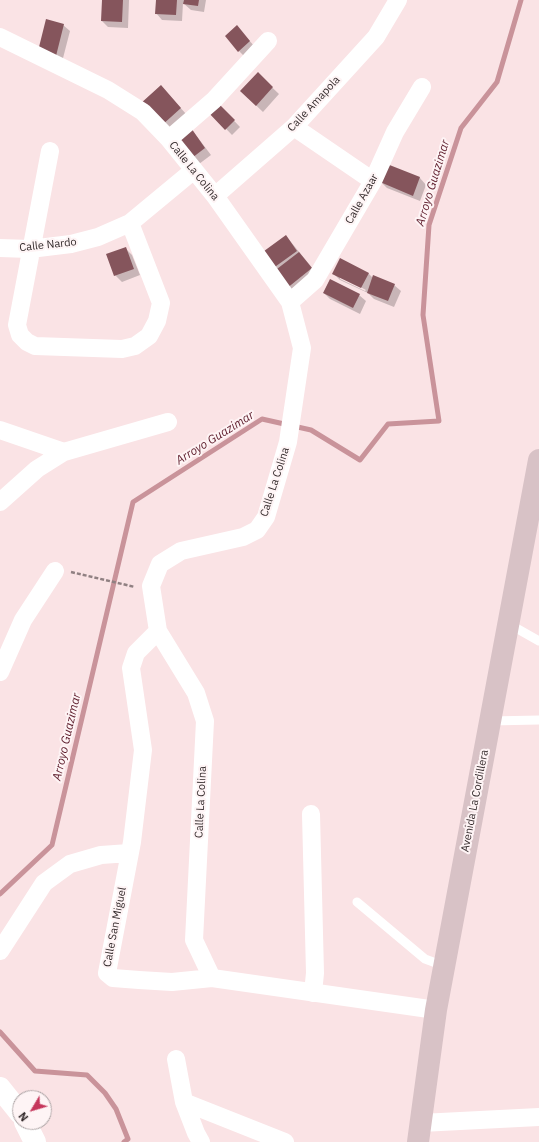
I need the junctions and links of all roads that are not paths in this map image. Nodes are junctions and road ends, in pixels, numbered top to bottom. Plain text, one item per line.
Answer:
1 (398, 0) edge
2 (0, 37) edge
3 (268, 41) dead end
4 (422, 87) dead end
5 (294, 127) junction
6 (169, 139) junction
7 (50, 151) dead end
8 (194, 170) junction
9 (373, 181) junction
10 (214, 196) junction
11 (130, 223) junction
12 (0, 248) edge
13 (30, 249) junction
14 (290, 302) junction
15 (168, 422) dead end
16 (0, 430) edge
17 (64, 452) junction
18 (539, 460) edge
19 (537, 483) edge
20 (0, 502) edge
21 (55, 571) road end
22 (508, 624) junction
23 (158, 631) junction
24 (539, 641) edge
25 (0, 672) edge
26 (539, 720) edge
27 (490, 721) junction
28 (311, 814) dead end
29 (130, 853) junction
30 (357, 902) dead end
31 (0, 951) edge
32 (444, 966) junction
33 (212, 978) junction
34 (313, 993) junction
35 (436, 1010) junction
36 (176, 1059) dead end
37 (0, 1088) edge
38 (184, 1102) junction
39 (12, 1103) edge
40 (539, 1117) edge
41 (29, 1130) edge
42 (420, 1132) edge
43 (35, 1142) edge
44 (201, 1142) edge
45 (284, 1142) edge

1 - 5 street, Calle Amapola
2 - 6 street, Calle La Colina
3 - 6 street
4 - 9 street, Calle Azaar
5 - 9 street
5 - 10 street, Calle Amapola
6 - 8 street, Calle La Colina
7 - 13 street
8 - 10 street, Calle La Colina
8 - 11 street, Calle Nardo
9 - 14 street, Calle Azaar
10 - 14 street, Calle La Colina
11 - 13 street, Calle Nardo
11 - 13 street
12 - 13 street, Calle Nardo
14 - 23 street, Calle La Colina
15 - 17 street
16 - 17 street
17 - 20 street
18 - 19 main road, Avenida La Cordillera
19 - 22 main road, Avenida La Cordillera
21 - 25 street
22 - 24 lane
22 - 27 main road, Avenida La Cordillera
23 - 29 street, Calle San Miguel
23 - 33 street, Calle La Colina
26 - 27 lane
27 - 32 main road, Avenida La Cordillera
28 - 34 street
29 - 31 street
29 - 33 street, Calle San Miguel
30 - 32 lane
32 - 35 main road, Avenida La Cordillera
33 - 34 street, Calle San Miguel
34 - 35 street, Calle San Miguel
35 - 42 main road, Avenida La Cordillera
36 - 38 street
37 - 39 street
38 - 44 street
38 - 45 street
40 - 42 street
41 - 43 street

